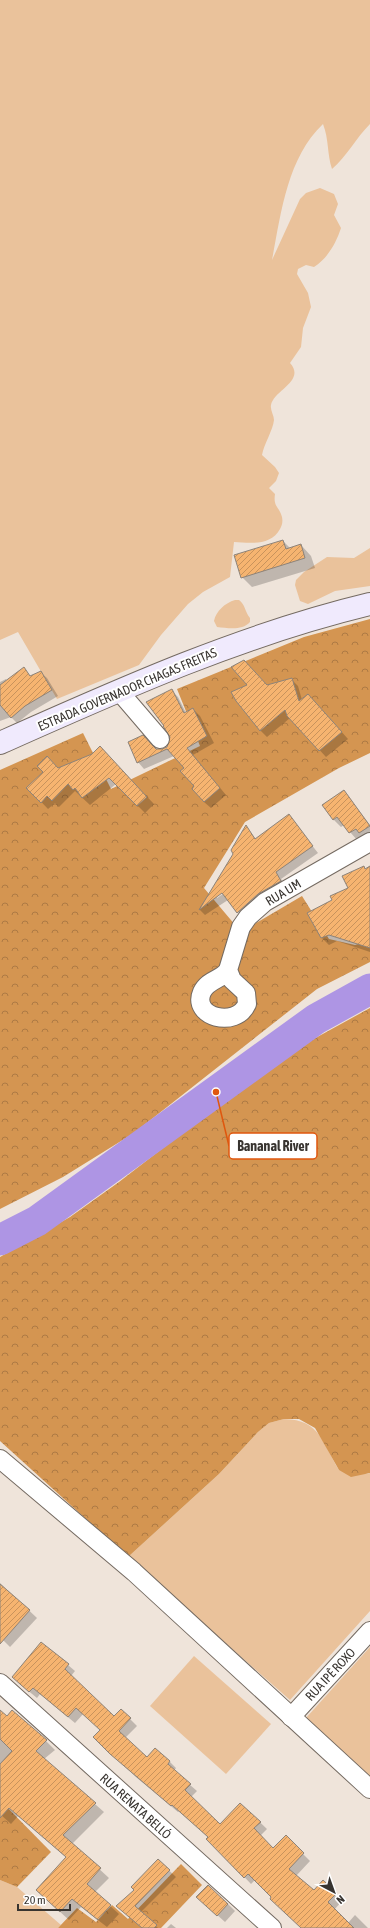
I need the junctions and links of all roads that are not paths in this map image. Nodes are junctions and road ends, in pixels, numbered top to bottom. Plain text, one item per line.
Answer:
1 (370, 604) edge
2 (118, 690) junction
3 (160, 739) dead end
4 (0, 744) edge
5 (370, 842) edge
6 (228, 970) dead end
7 (0, 1459) edge
8 (370, 1631) edge
9 (0, 1683) edge
10 (291, 1717) junction
11 (370, 1789) edge
12 (272, 1928) edge

1 - 2 main road, ESTRADA GOVERNADOR CHAGAS FREITAS
2 - 3 street
2 - 4 main road, ESTRADA GOVERNADOR CHAGAS FREITAS
5 - 6 street, RUA UM
7 - 10 street
8 - 10 street, RUA IPÊ ROXO
9 - 12 street, RUA RENATA BELLÓ
10 - 11 street

